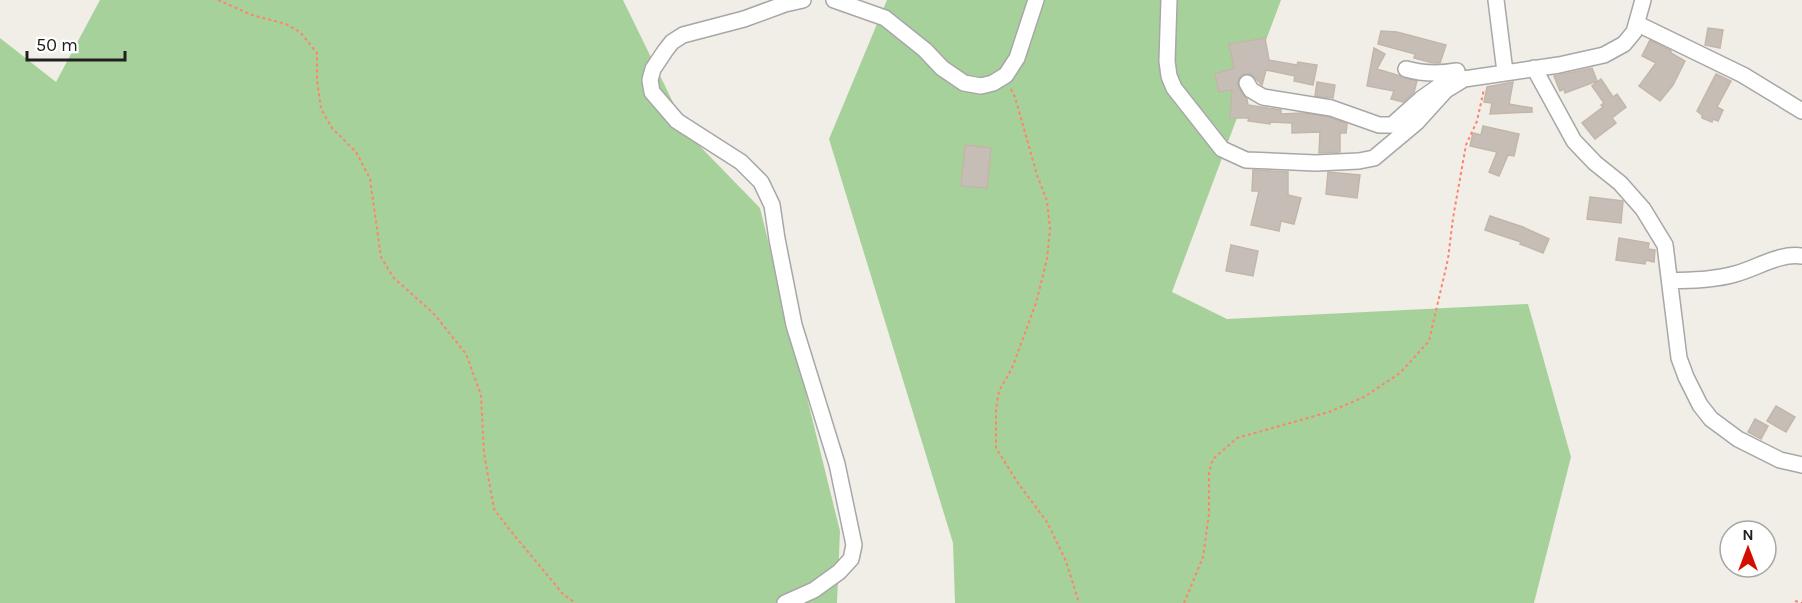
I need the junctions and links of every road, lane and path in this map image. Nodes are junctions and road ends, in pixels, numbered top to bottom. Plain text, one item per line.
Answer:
1 (218, 0) edge
2 (803, 0) edge
3 (834, 0) edge
4 (1036, 0) edge
5 (1169, 0) edge
6 (1496, 0) edge
7 (1643, 0) edge
8 (1638, 24) junction
9 (1534, 68) junction
10 (1406, 69) dead end
11 (1494, 74) junction
12 (1005, 75) junction
13 (1462, 80) junction
14 (1247, 83) dead end
15 (1802, 111) edge
16 (1802, 256) edge
17 (1670, 280) junction
18 (1802, 465) edge
19 (1795, 601) dead end
20 (575, 603) edge
21 (785, 603) edge
22 (1079, 603) edge
23 (1184, 603) edge
24 (1802, 603) edge

1 - 20 path
2 - 21 street
3 - 12 street
4 - 12 street
5 - 13 street
6 - 11 street
7 - 8 street
8 - 9 street
8 - 15 street
9 - 11 street
9 - 17 street
10 - 11 street
11 - 13 street
11 - 23 path
12 - 22 path
13 - 14 street
16 - 17 street
17 - 18 street
19 - 24 path

